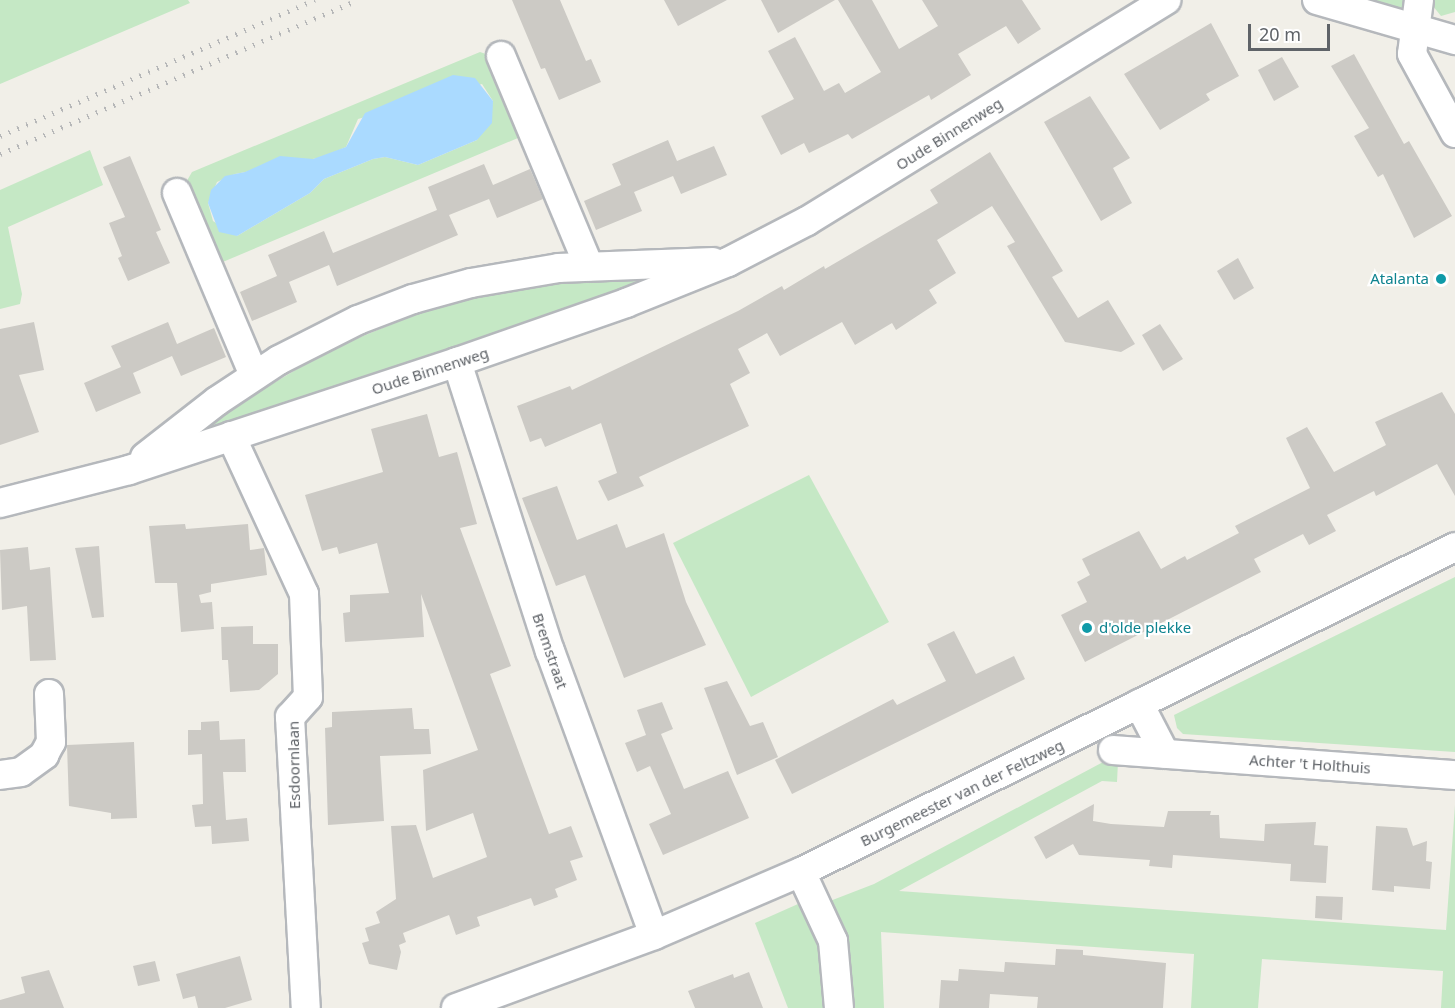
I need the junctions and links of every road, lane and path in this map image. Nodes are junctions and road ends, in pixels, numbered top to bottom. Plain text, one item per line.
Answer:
1 (1166, 0) edge
2 (1317, 0) edge
3 (1419, 0) edge
4 (1415, 28) junction
5 (1455, 40) edge
6 (501, 56) dead end
7 (1455, 133) edge
8 (177, 193) dead end
9 (728, 262) junction
10 (589, 266) junction
11 (457, 362) junction
12 (254, 375) junction
13 (231, 436) junction
14 (129, 470) junction
15 (0, 503) edge
16 (1455, 547) edge
17 (49, 694) dead end
18 (1139, 704) junction
19 (1113, 750) dead end
20 (1165, 754) junction
21 (0, 775) edge
22 (1455, 775) edge
23 (801, 872) junction
24 (654, 935) junction
25 (306, 1008) edge
26 (456, 1008) edge
27 (839, 1008) edge

1 - 9 street, Oude Binnenweg
2 - 4 street
3 - 4 street
4 - 5 street
4 - 7 street
6 - 10 street
8 - 12 street
9 - 10 street, Oude Binnenweg
9 - 11 street, Oude Binnenweg
10 - 12 street, Oude Binnenweg
11 - 13 street, Oude Binnenweg
11 - 24 street, Bremstraat
12 - 14 street, Oude Binnenweg
13 - 14 street, Oude Binnenweg
13 - 25 street, Esdoornlaan
14 - 15 street, Oude Binnenweg
16 - 18 street, Burgemeester van der Feltzweg
17 - 21 street
18 - 20 street
18 - 23 street, Burgemeester van der Feltzweg
19 - 20 street, Achter 't Holthuis
20 - 22 street, Achter 't Holthuis
23 - 24 street, Burgemeester van der Feltzweg
23 - 27 street
24 - 26 street, Burgemeester van der Feltzweg

